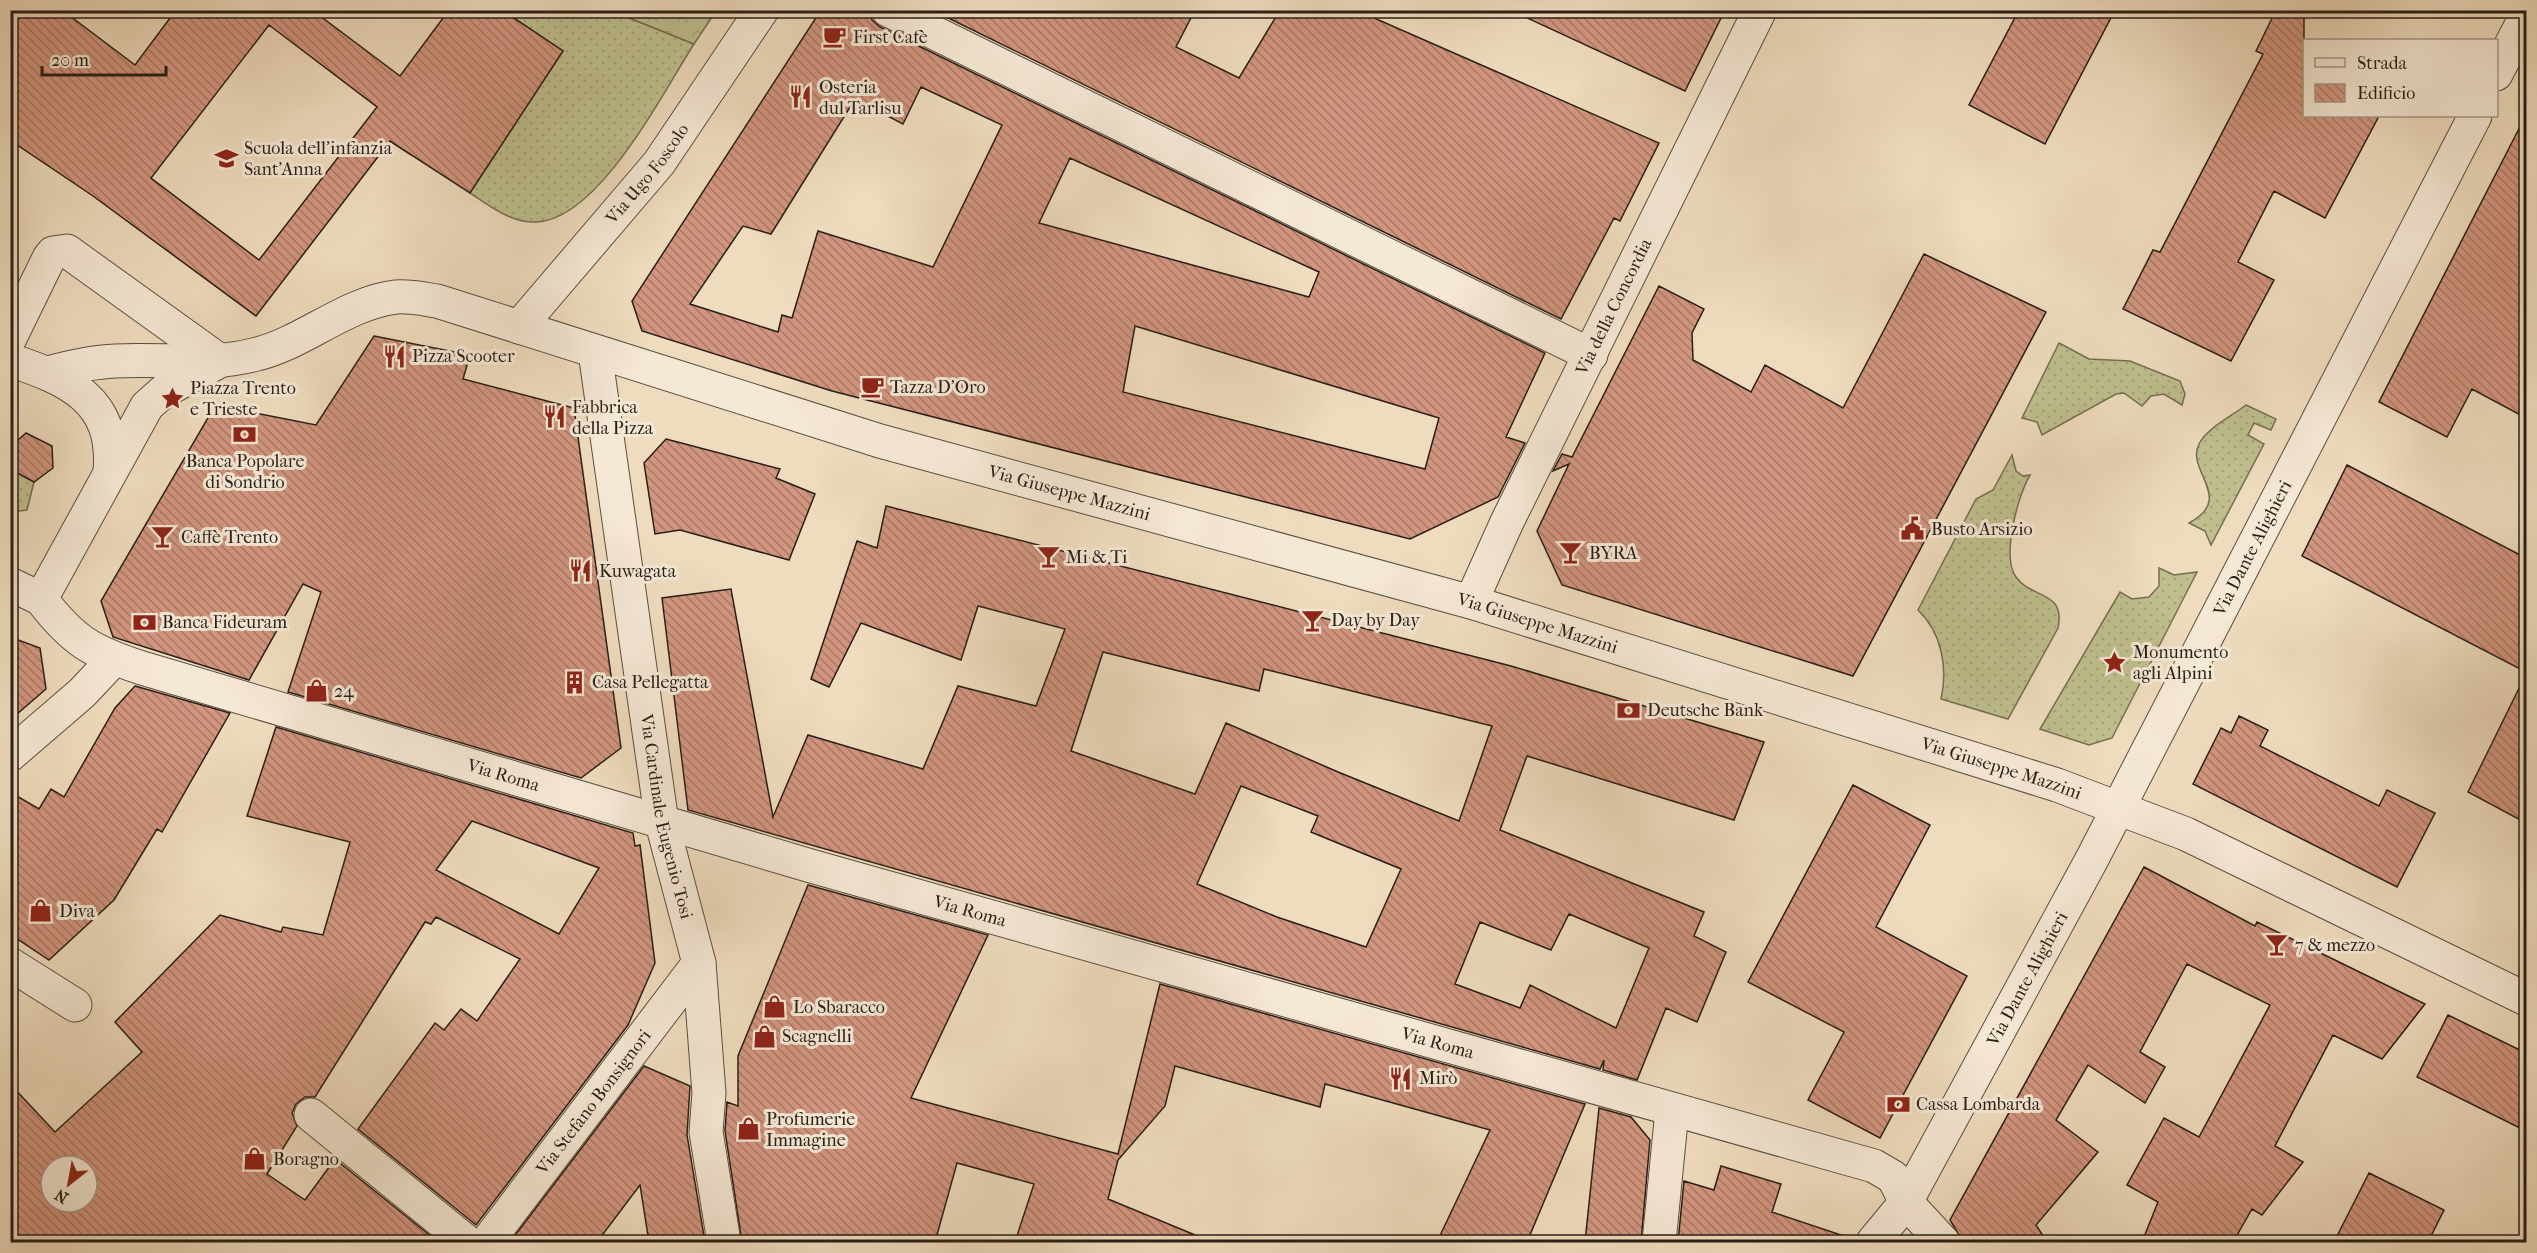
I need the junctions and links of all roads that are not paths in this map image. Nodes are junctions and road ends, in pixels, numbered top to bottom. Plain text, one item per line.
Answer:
1 (762, 10) edge
2 (888, 10) edge
3 (1760, 10) edge
4 (2526, 16) edge
5 (2498, 70) edge
6 (2474, 117) edge
7 (519, 327) junction
8 (10, 338) edge
9 (595, 352) junction
10 (1590, 355) junction
11 (10, 360) edge
12 (220, 361) junction
13 (48, 373) junction
14 (110, 474) junction
15 (65, 553) junction
16 (10, 571) edge
17 (10, 584) edge
18 (41, 599) junction
19 (1471, 602) junction
20 (114, 659) junction
21 (10, 755) edge
22 (2118, 807) junction
23 (663, 823) junction
24 (699, 963) junction
25 (10, 964) edge
26 (2526, 999) edge
27 (75, 1005) dead end
28 (1672, 1111) junction
29 (311, 1115) dead end
30 (1906, 1202) junction
31 (467, 1242) edge
32 (487, 1242) edge
33 (724, 1242) edge
34 (1659, 1242) edge
35 (1872, 1242) edge
36 (1943, 1242) edge

1 - 7 street, Via Ugo Foscolo
2 - 10 street
3 - 10 street, Via della Concordia
4 - 5 street
6 - 22 street, Via Dante Alighieri
7 - 9 street, Via Giuseppe Mazzini
7 - 12 street
8 - 12 street
9 - 19 street, Via Giuseppe Mazzini
9 - 23 street, Via Cardinale Eugenio Tosi
10 - 19 street, Via della Concordia
11 - 13 street
12 - 13 street
12 - 14 street
13 - 14 street
14 - 15 street
15 - 16 street
15 - 18 street
17 - 18 street
18 - 20 street, Via Roma
19 - 22 street, Via Giuseppe Mazzini
20 - 21 street
20 - 23 street, Via Roma
22 - 26 street, Via Giuseppe Mazzini
22 - 30 street, Via Dante Alighieri
23 - 24 street, Via Cardinale Eugenio Tosi
23 - 28 street, Via Roma
24 - 32 street, Via Stefano Bonsignori
24 - 33 street, Via Cardinale Eugenio Tosi
25 - 27 street
28 - 30 street, Via Roma
28 - 34 street
29 - 31 street
30 - 35 street, Via Dante Alighieri
30 - 36 street, Via Roma

